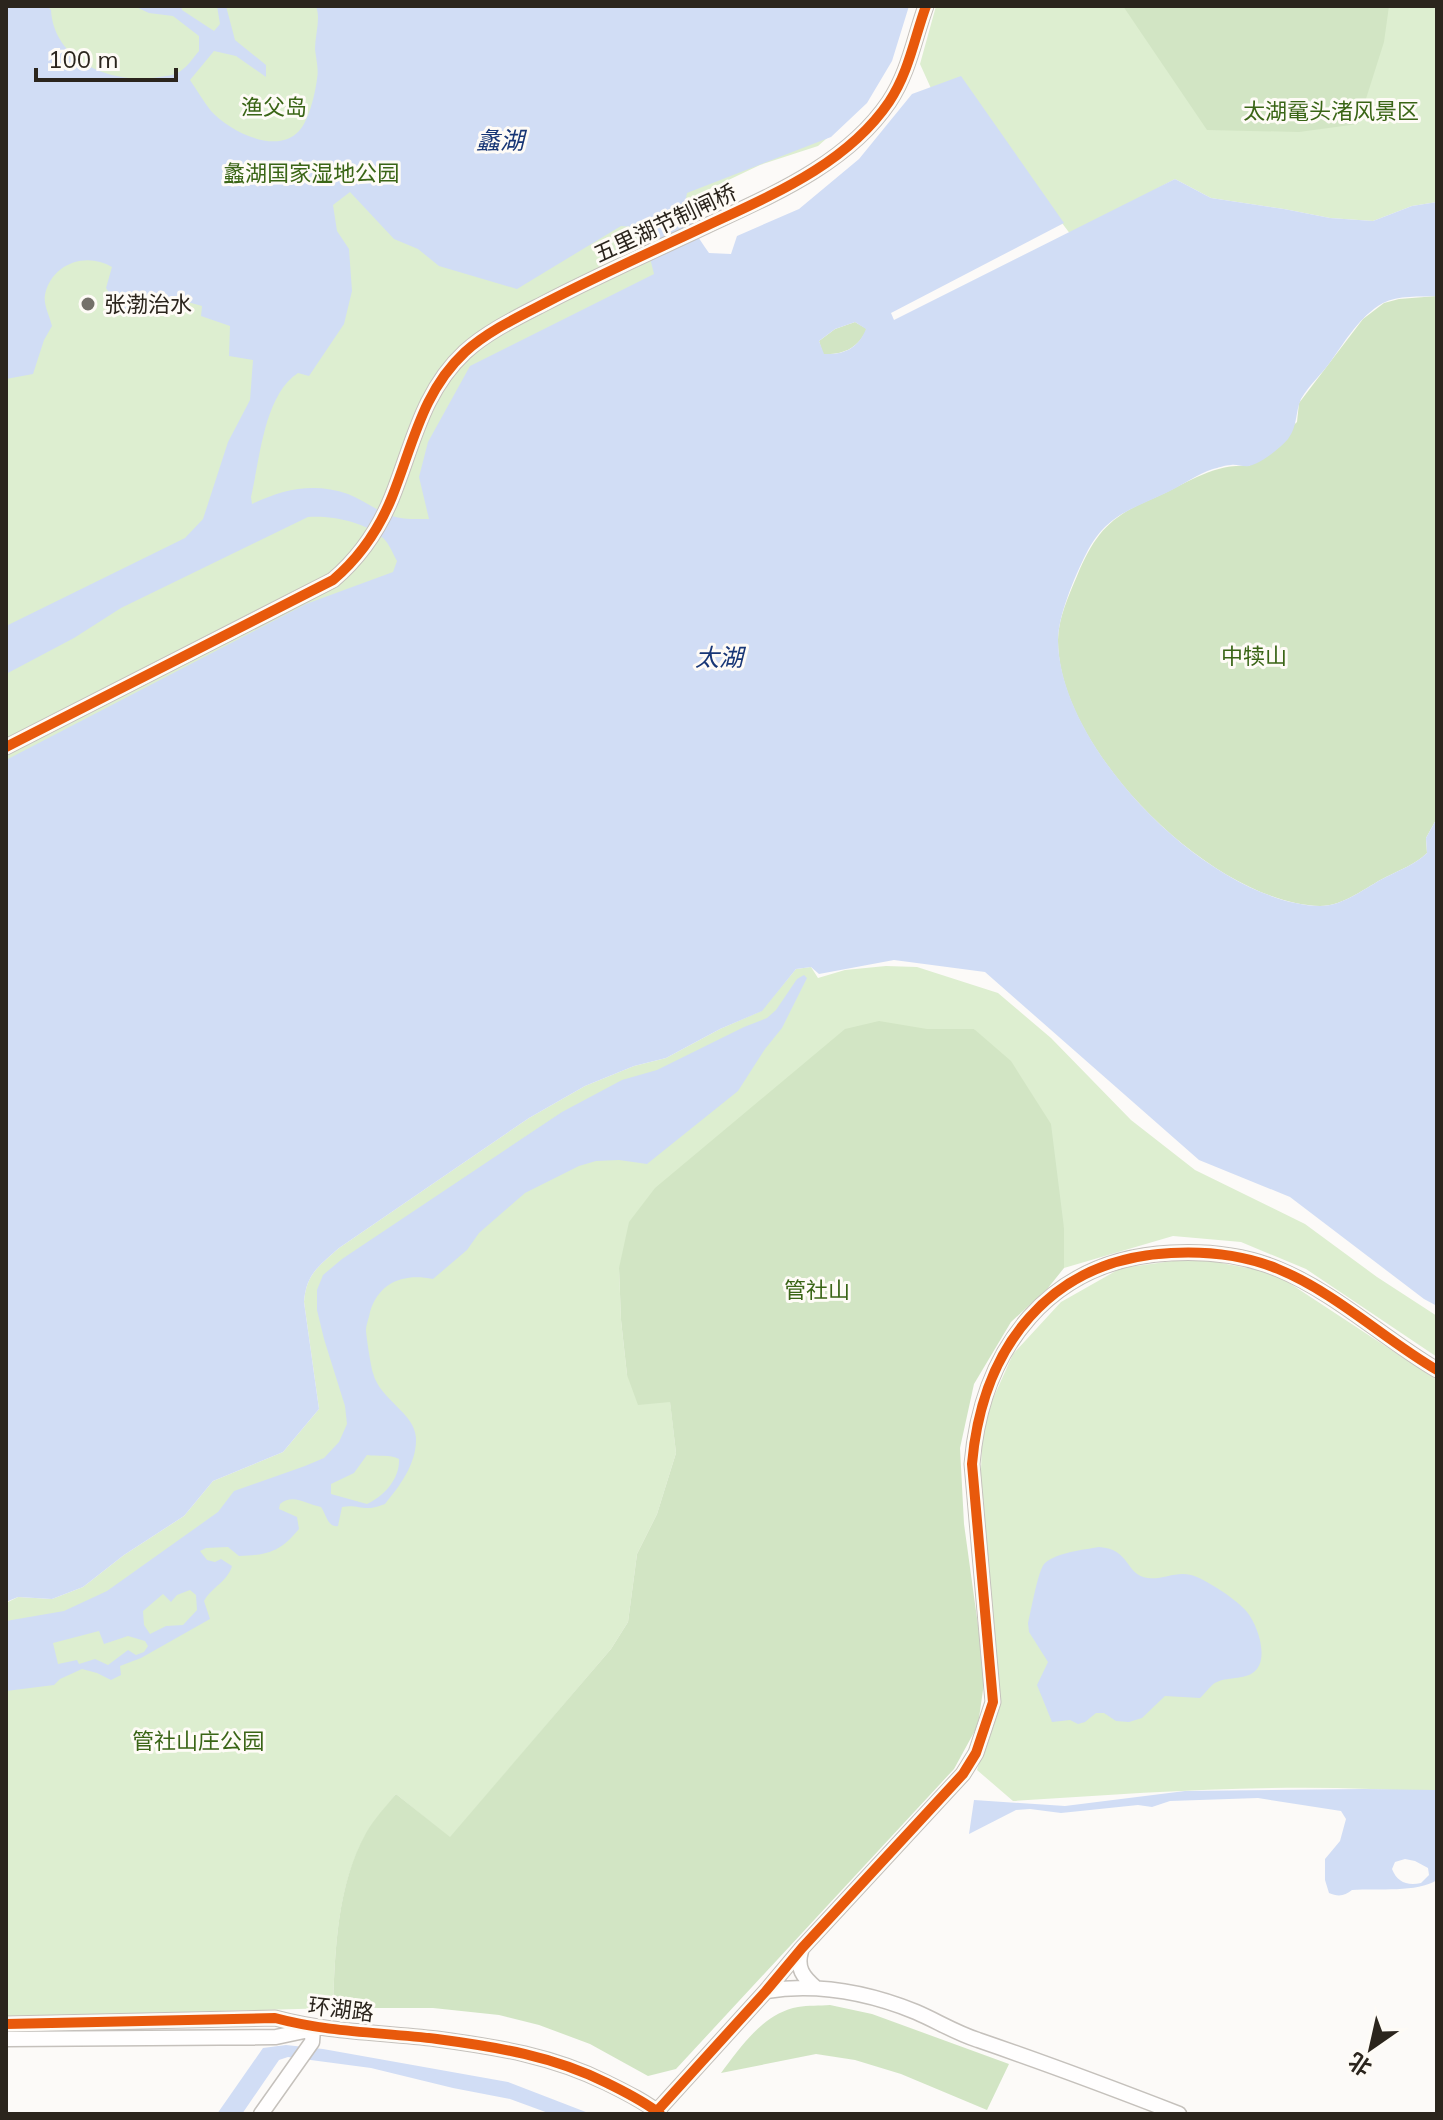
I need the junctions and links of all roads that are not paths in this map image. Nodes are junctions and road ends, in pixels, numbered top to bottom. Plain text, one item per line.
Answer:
1 (926, 6) edge
2 (6, 747) edge
3 (1437, 1370) edge
4 (802, 1948) junction
5 (816, 1988) junction
6 (766, 1991) junction
7 (6, 2024) edge
8 (312, 2035) junction
9 (6, 2039) edge
10 (658, 2113) edge
11 (261, 2114) edge
12 (1179, 2114) edge

1 - 2 street, 五里湖节制闸桥
3 - 4 street
4 - 5 street
4 - 6 street
5 - 6 street
5 - 12 street
6 - 10 street
7 - 8 street, 环湖路
8 - 9 street, 环湖路
8 - 10 street, 环湖路
8 - 11 street

